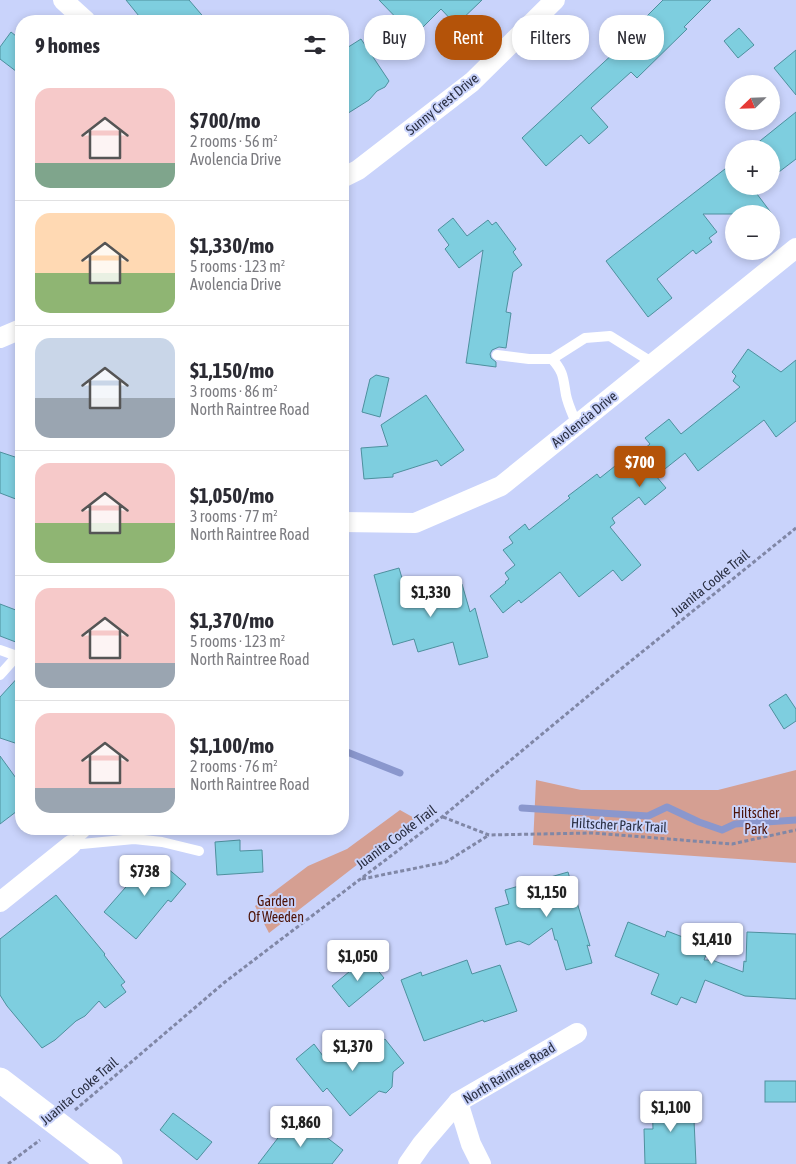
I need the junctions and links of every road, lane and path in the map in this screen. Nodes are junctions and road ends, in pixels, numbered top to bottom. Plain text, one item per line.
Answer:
1 (64, 0) edge
2 (554, 0) edge
3 (80, 15) edge
4 (349, 174) edge
5 (796, 248) edge
6 (15, 332) edge
7 (0, 338) edge
8 (498, 355) dead end
9 (552, 359) junction
10 (653, 363) junction
11 (577, 425) junction
12 (349, 522) edge
13 (796, 528) edge
14 (0, 650) edge
15 (15, 655) edge
16 (15, 658) edge
17 (0, 675) edge
18 (442, 817) junction
19 (796, 830) edge
20 (82, 835) edge
21 (489, 835) junction
22 (71, 845) junction
23 (198, 852) dead end
24 (359, 880) junction
25 (0, 902) edge
26 (576, 1033) dead end
27 (6, 1084) edge
28 (458, 1102) junction
29 (70, 1114) dead end
30 (41, 1139) dead end
31 (105, 1160) edge
32 (8, 1164) edge
33 (408, 1164) edge
34 (481, 1164) edge

1 - 3 street
2 - 4 street, Sunny Crest Drive
5 - 10 street, Avolencia Drive
6 - 7 street
8 - 9 lane
9 - 10 lane
9 - 11 lane
10 - 11 street, Avolencia Drive
11 - 12 street, Avolencia Drive
13 - 18 path, Juanita Cooke Trail
14 - 15 lane
16 - 17 lane
18 - 21 path, Hiltscher Park Trail
18 - 24 path, Juanita Cooke Trail
19 - 21 path, Hiltscher Park Trail
20 - 22 lane
21 - 24 path
22 - 23 lane
22 - 25 street
24 - 29 path, Juanita Cooke Trail
26 - 28 street, North Raintree Road
27 - 31 street
28 - 33 street, North Raintree Road
28 - 34 street
30 - 32 path, Juanita Cooke Trail

